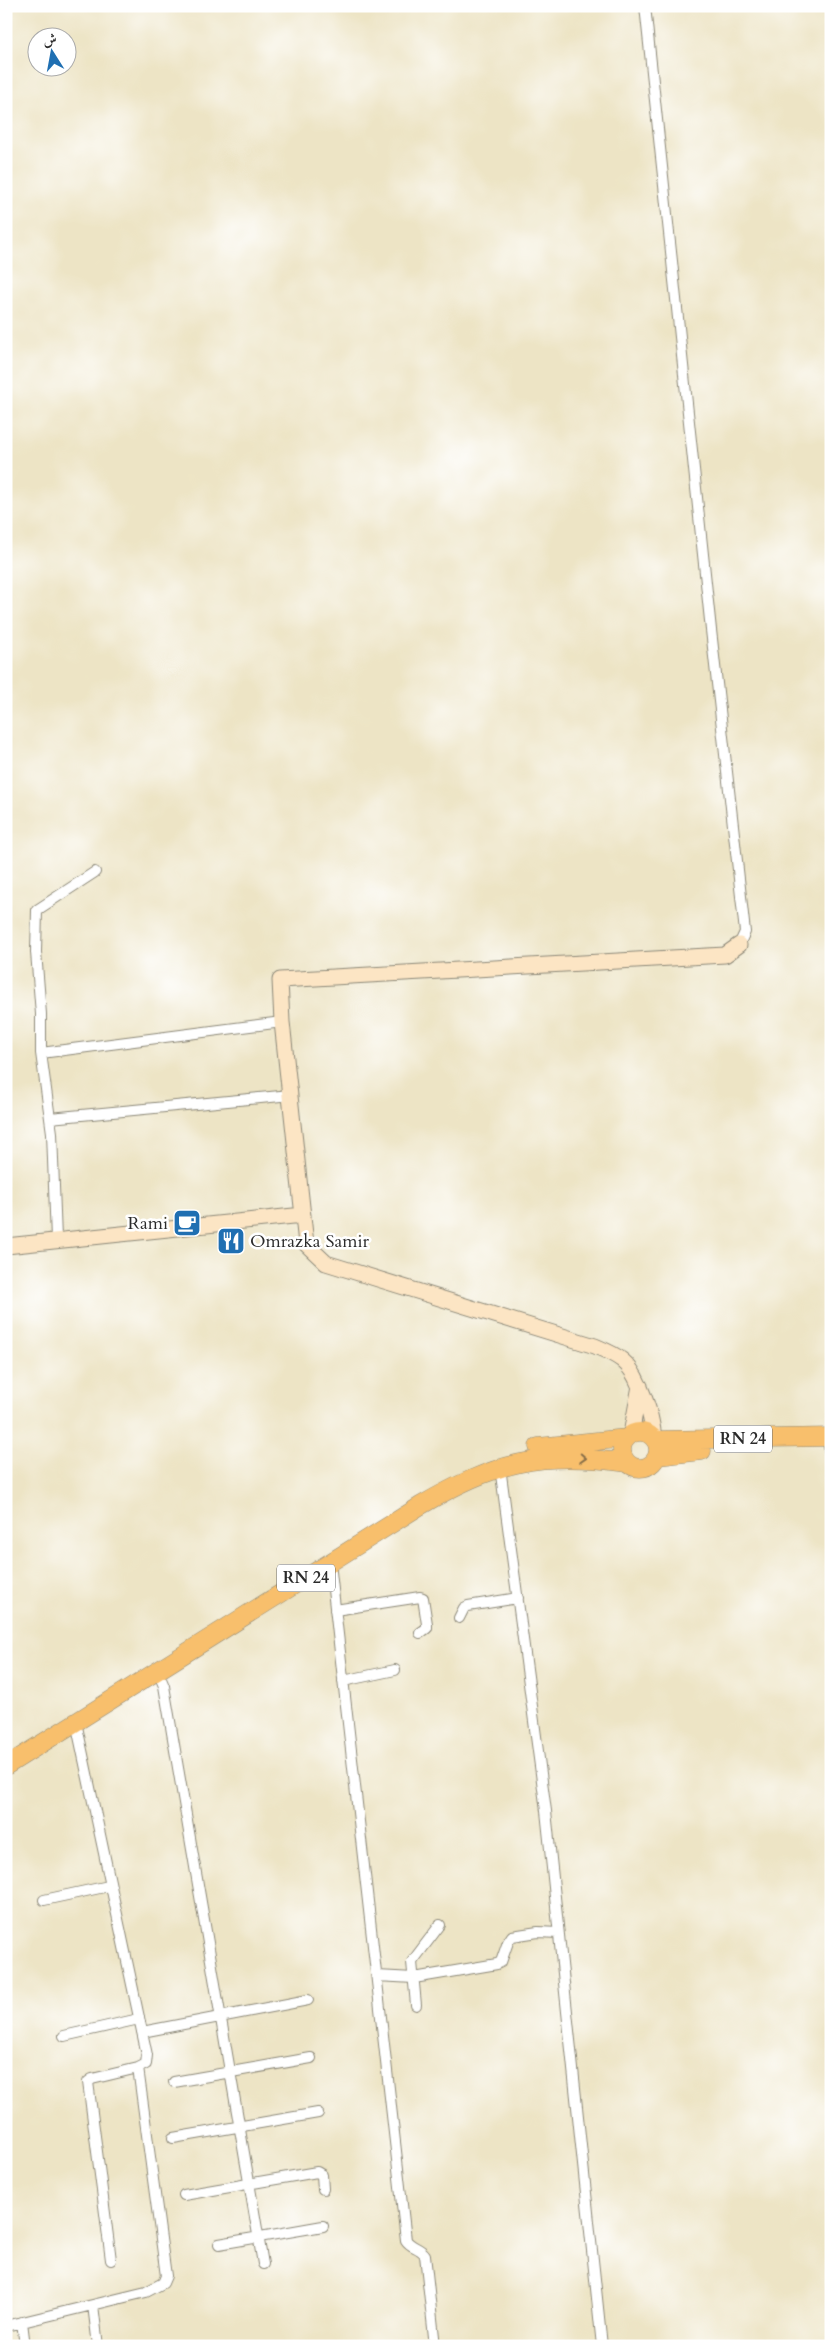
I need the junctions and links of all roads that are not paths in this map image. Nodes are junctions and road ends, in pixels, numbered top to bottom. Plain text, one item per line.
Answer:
1 (645, 6) edge
2 (95, 872) dead end
3 (739, 945) joint
4 (282, 1022) junction
5 (42, 1053) junction
6 (291, 1095) junction
7 (50, 1118) junction
8 (303, 1215) junction
9 (56, 1239) junction
10 (6, 1246) edge
11 (640, 1386) junction
12 (629, 1436) junction
13 (656, 1445) junction
14 (830, 1448) edge
15 (628, 1464) junction
16 (500, 1467) junction
17 (330, 1563) junction
18 (518, 1598) junction
19 (335, 1610) junction
20 (460, 1618) dead end
21 (420, 1633) dead end
22 (395, 1670) dead end
23 (154, 1673) junction
24 (343, 1681) junction
25 (76, 1722) junction
26 (6, 1752) edge
27 (6, 1766) edge
28 (109, 1886) junction
29 (44, 1900) dead end
30 (440, 1925) dead end
31 (558, 1933) junction
32 (377, 1976) junction
33 (414, 1978) junction
34 (308, 2000) dead end
35 (416, 2005) dead end
36 (220, 2017) junction
37 (139, 2019) junction
38 (142, 2032) junction
39 (64, 2036) dead end
40 (311, 2058) dead end
41 (138, 2068) junction
42 (230, 2072) junction
43 (174, 2082) dead end
44 (318, 2113) dead end
45 (239, 2127) junction
46 (173, 2138) dead end
47 (249, 2183) junction
48 (324, 2189) dead end
49 (184, 2195) dead end
50 (323, 2226) dead end
51 (258, 2238) junction
52 (219, 2244) dead end
53 (111, 2260) dead end
54 (263, 2264) dead end
55 (93, 2304) junction
56 (22, 2322) junction
57 (6, 2326) edge
58 (25, 2346) edge
59 (98, 2346) edge
60 (436, 2346) edge
61 (602, 2346) edge

1 - 3 street
2 - 5 street
3 - 4 main road
4 - 5 street
4 - 6 main road
5 - 7 street
6 - 7 street
6 - 8 main road
7 - 9 street
8 - 9 main road
8 - 11 main road
9 - 10 main road
11 - 12 main road
11 - 13 main road
12 - 13 highway
12 - 15 highway
12 - 26 highway, RN 24
13 - 14 highway, RN 24
13 - 15 highway
16 -> 15 highway, RN 24
16 - 17 highway, RN 24
16 - 18 street
17 - 19 street
17 - 23 highway, RN 24
18 - 20 street
18 - 31 street
19 - 21 street
19 - 24 street
22 - 24 street
23 - 25 highway, RN 24
23 - 36 street
24 - 32 street
25 - 27 highway, RN 24
25 - 28 street
28 - 29 street
28 - 37 street
30 - 33 street
31 - 33 street
31 - 61 street
32 - 33 street
32 - 60 street
33 - 35 street
34 - 36 street
36 - 38 street
36 - 42 street
37 - 38 street
37 - 39 street
38 - 41 street
40 - 42 street
41 - 53 street
41 - 55 street
42 - 43 street
42 - 45 street
44 - 45 street
45 - 46 street
45 - 47 street
47 - 48 street
47 - 49 street
47 - 51 street
50 - 51 street
51 - 52 street
51 - 54 street
55 - 56 street
55 - 59 street
56 - 57 street
56 - 58 street

